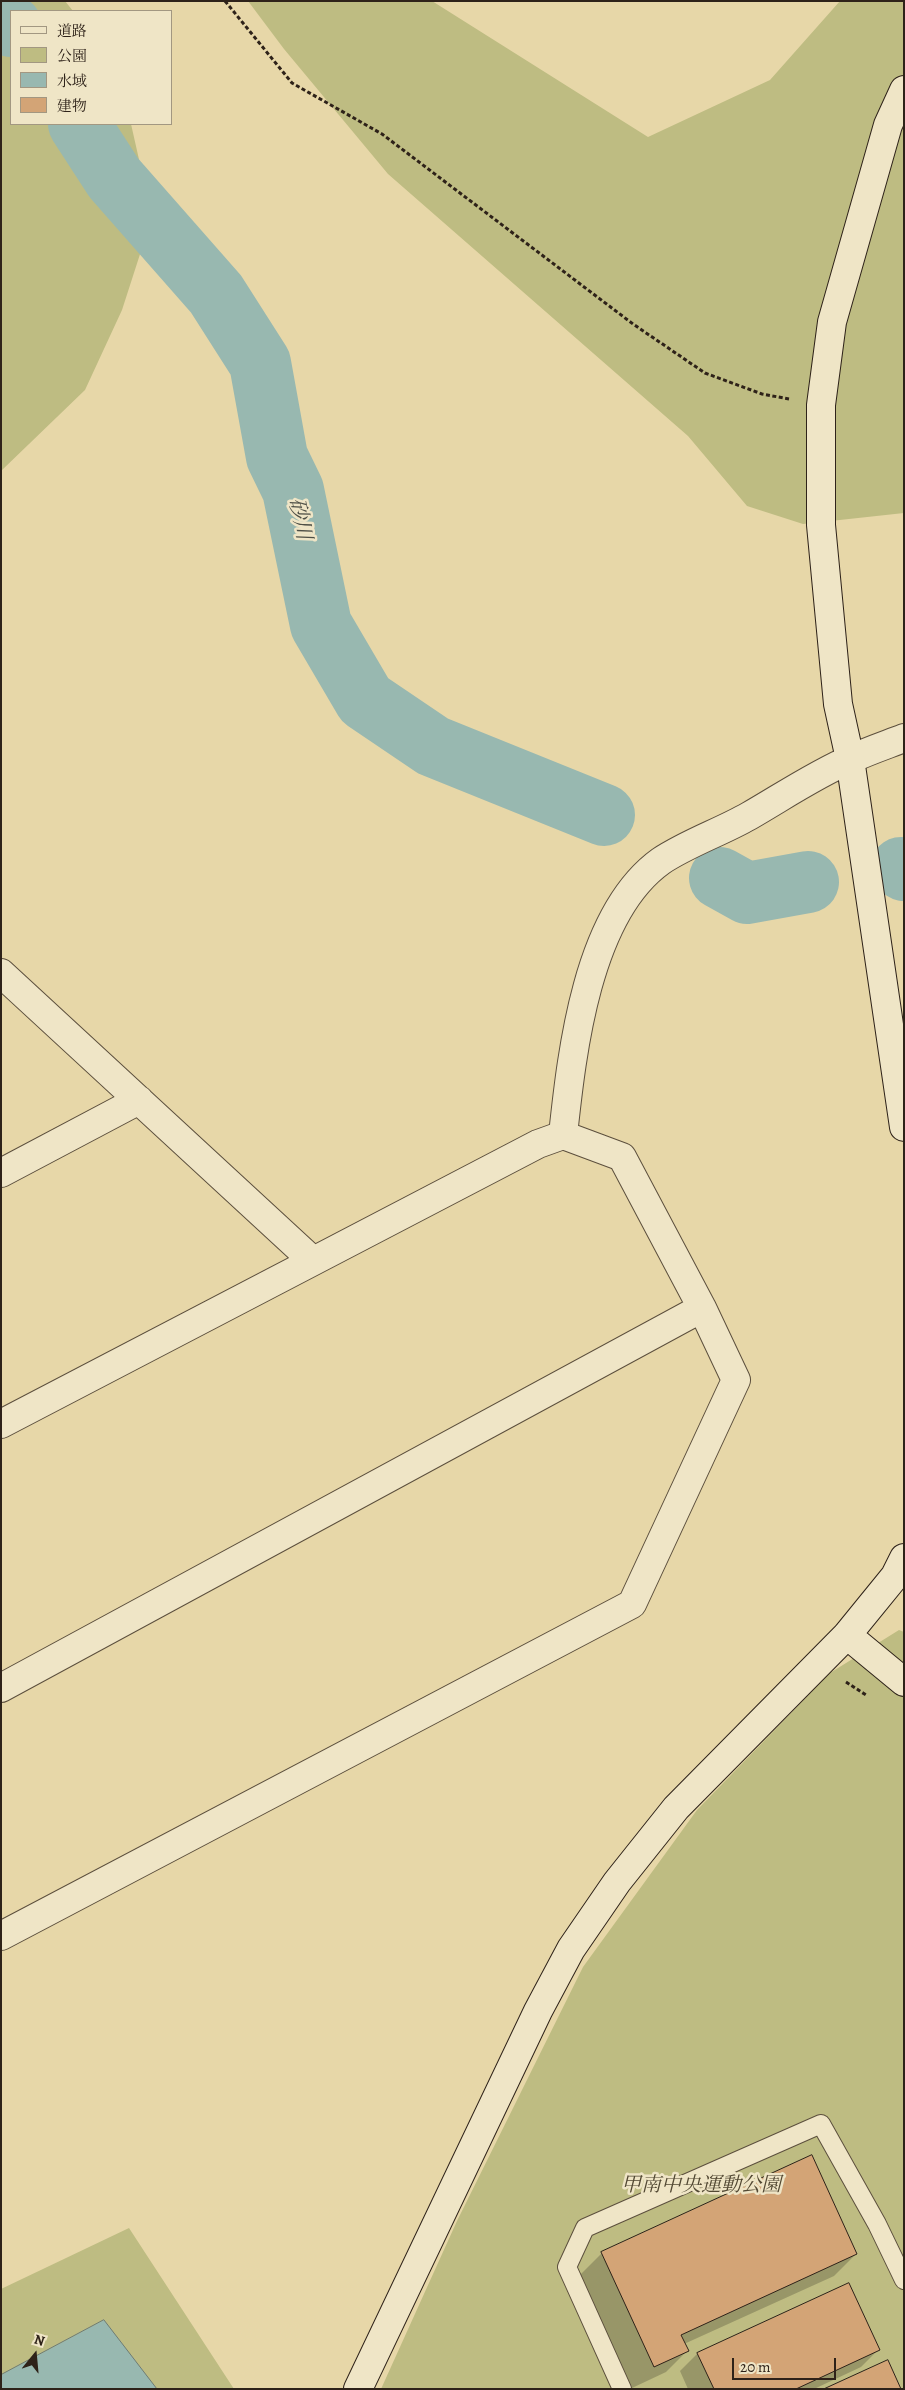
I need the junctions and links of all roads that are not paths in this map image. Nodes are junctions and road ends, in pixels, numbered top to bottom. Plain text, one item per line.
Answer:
1 (904, 90) edge
2 (904, 738) edge
3 (850, 759) junction
4 (1, 972) edge
5 (139, 1100) junction
6 (904, 1127) edge
7 (563, 1135) junction
8 (1, 1173) edge
9 (312, 1260) junction
10 (702, 1308) junction
11 (1, 1424) edge
12 (904, 1558) edge
13 (847, 1635) junction
14 (904, 1682) edge
15 (1, 1688) edge
16 (1, 1936) edge
17 (904, 2280) edge
18 (358, 2389) edge
19 (622, 2389) edge

1 - 3 street
2 - 3 street
3 - 6 street
3 - 7 street
4 - 5 street
5 - 8 street
5 - 9 street
7 - 9 street
7 - 10 street
9 - 11 street
10 - 15 street
10 - 16 street
12 - 13 street
13 - 14 street
13 - 18 street
17 - 19 lane

